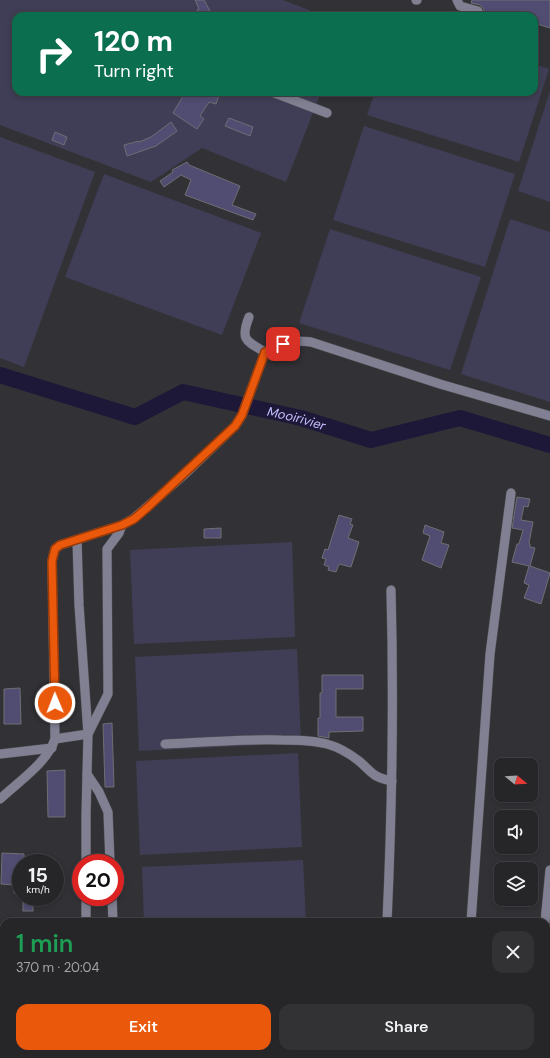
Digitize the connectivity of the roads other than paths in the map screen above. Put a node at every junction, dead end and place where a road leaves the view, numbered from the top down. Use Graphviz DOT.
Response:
graph roads {
  1 [pos="457,0"];
  2 [pos="478,11"];
  3 [pos="282,96"];
  4 [pos="327,113"];
  5 [pos="249,317"];
  6 [pos="265,352"];
  7 [pos="550,416"];
  8 [pos="511,493"];
  9 [pos="122,525"];
  10 [pos="76,540"];
  11 [pos="391,590"];
  12 [pos="88,734"];
  13 [pos="53,743"];
  14 [pos="165,744"];
  15 [pos="0,754"];
  16 [pos="87,774"];
  17 [pos="392,781"];
  18 [pos="0,799"];
  19 [pos="86,854"];
  20 [pos="110,854"];
  21 [pos="550,870"];
  22 [pos="86,906"];
  23 [pos="112,906"];
  24 [pos="86,918"];
  25 [pos="113,918"];
  26 [pos="387,918"];
  27 [pos="471,918"];
  28 [pos="546,918"];
  1 -- 2 [label="street"];
  3 -- 4 [label="street"];
  5 -- 6 [label="street"];
  6 -- 7 [label="street"];
  6 -- 9 [label="street"];
  8 -- 27 [label="street"];
  9 -- 10 [label="street"];
  9 -- 12 [label="street"];
  10 -- 12 [label="street"];
  10 -- 13 [label="street"];
  11 -- 17 [label="street"];
  12 -- 13 [label="street"];
  12 -- 16 [label="street"];
  13 -- 15 [label="street"];
  13 -- 18 [label="street"];
  14 -- 17 [label="street"];
  16 -- 19 [label="street"];
  16 -- 20 [label="street"];
  17 -- 26 [label="street"];
  21 -- 28 [label="street"];
  22 -- 24 [label="street"];
  23 -- 25 [label="street"];
}
